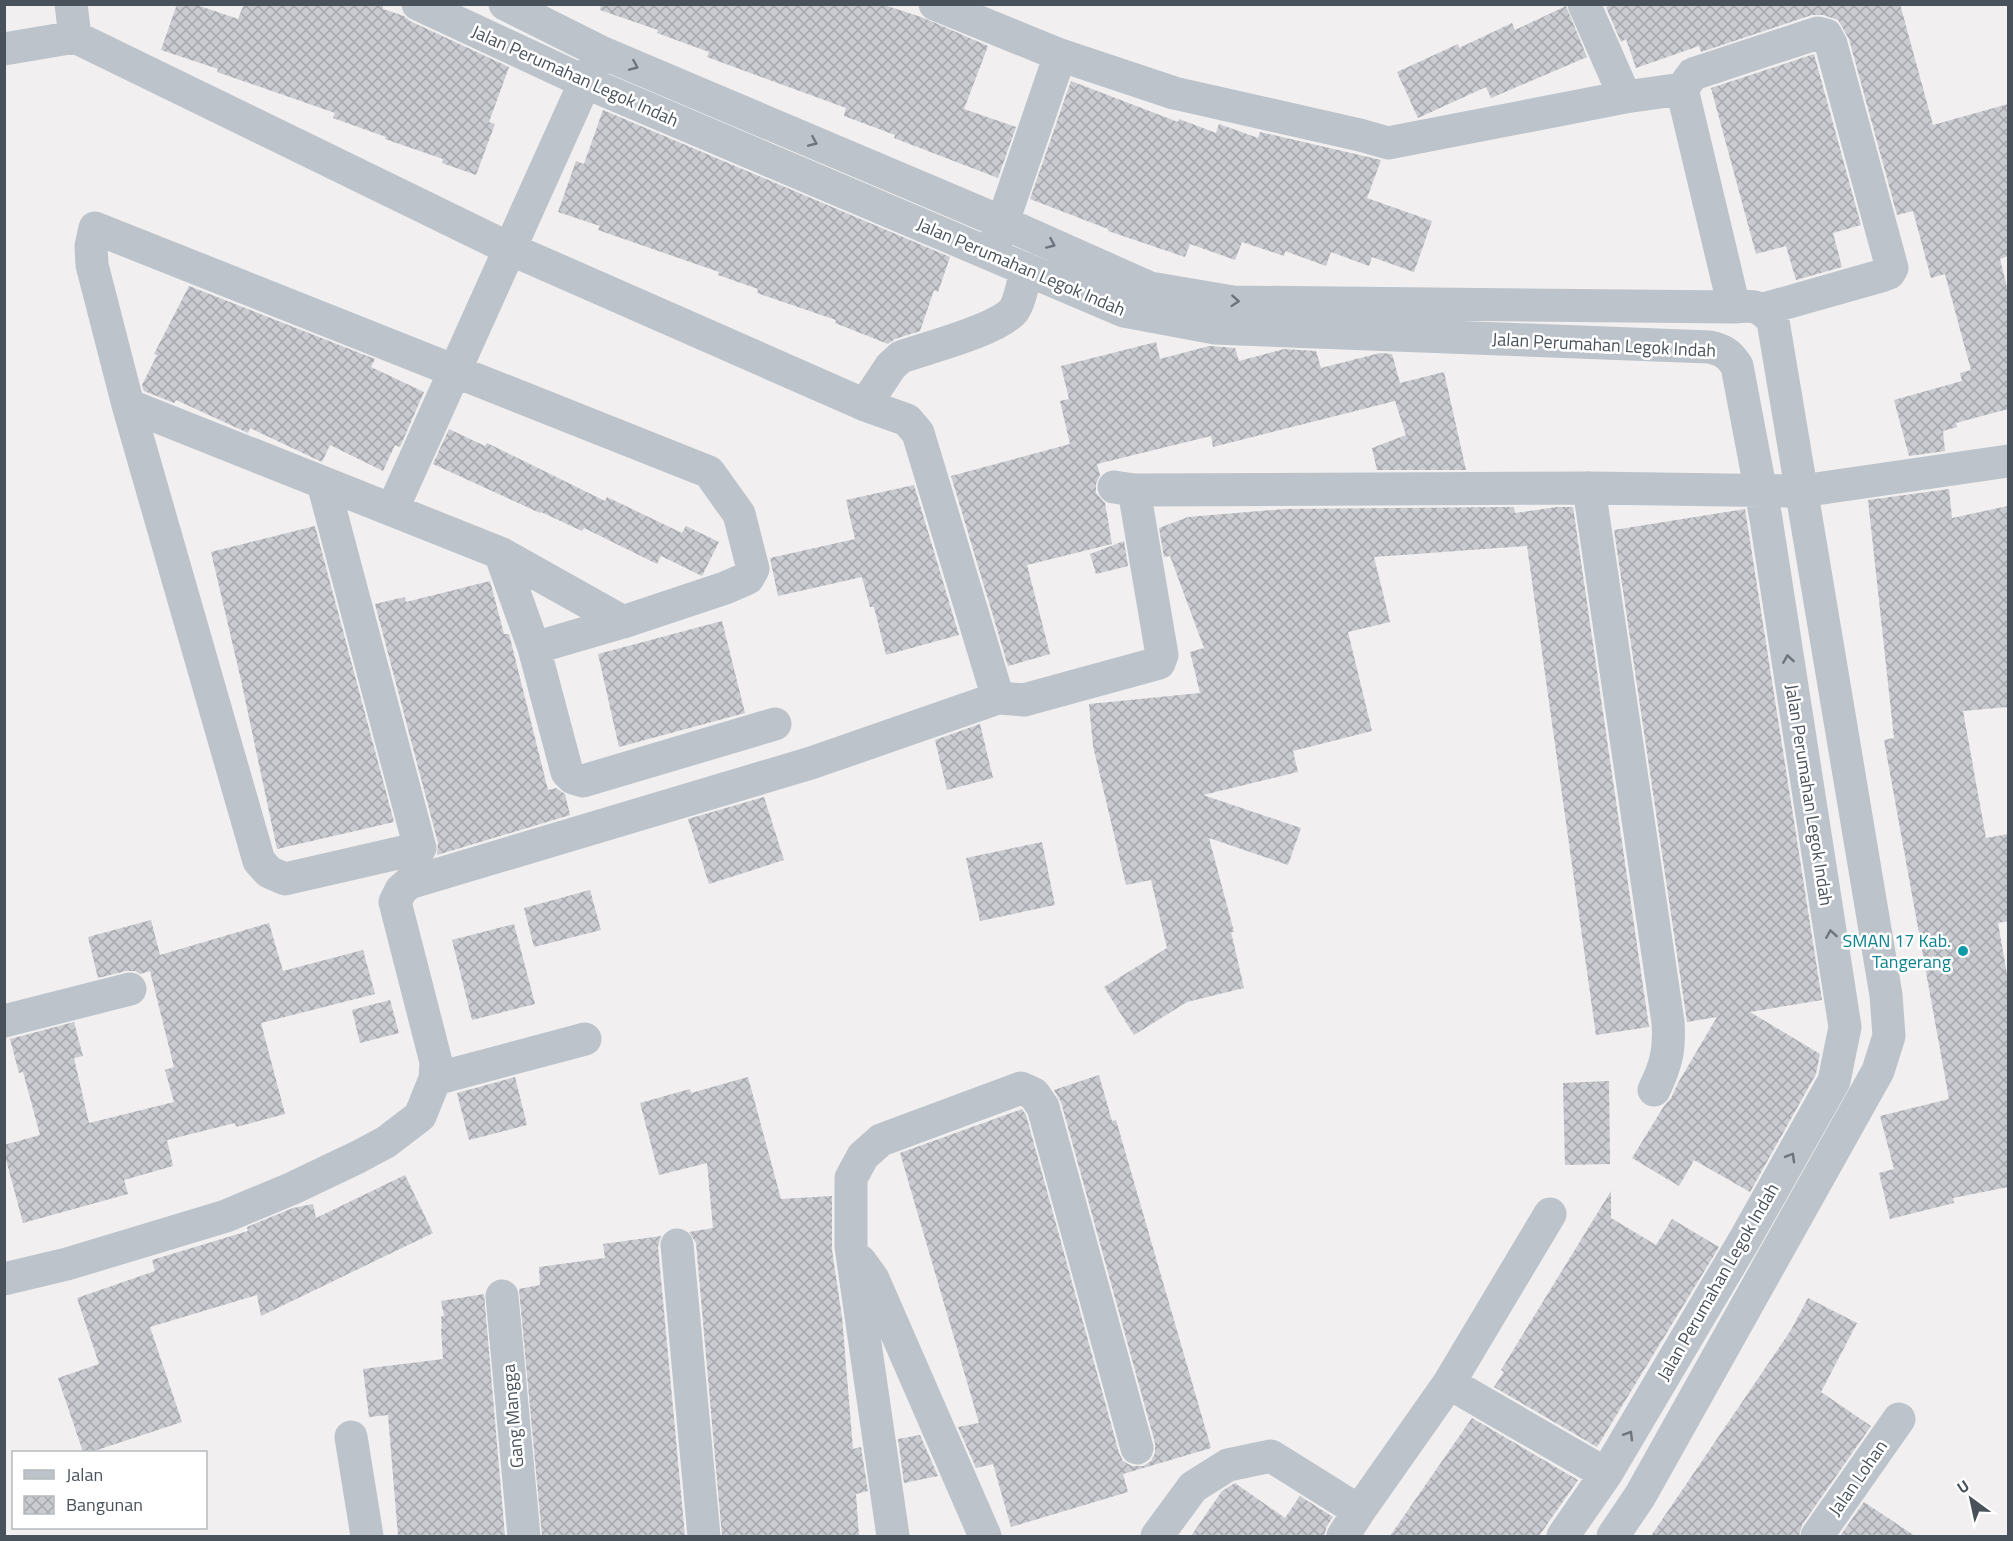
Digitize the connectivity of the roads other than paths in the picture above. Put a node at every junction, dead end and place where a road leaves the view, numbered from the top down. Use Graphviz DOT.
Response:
graph roads {
  1 [pos="72,4"];
  2 [pos="418,4"];
  3 [pos="506,4"];
  4 [pos="935,4"];
  5 [pos="1584,4"];
  6 [pos="559,16"];
  7 [pos="75,37"];
  8 [pos="4,49"];
  9 [pos="603,53"];
  10 [pos="1060,55"];
  11 [pos="585,82"];
  12 [pos="1682,89"];
  13 [pos="1625,97"];
  14 [pos="1004,223"];
  15 [pos="508,248"];
  16 [pos="991,255"];
  17 [pos="1026,269"];
  18 [pos="1749,308"];
  19 [pos="454,372"];
  20 [pos="128,405"];
  21 [pos="866,405"];
  22 [pos="2008,461"];
  23 [pos="323,483"];
  24 [pos="1589,488"];
  25 [pos="1760,490"];
  26 [pos="1802,491"];
  27 [pos="392,510"];
  28 [pos="500,553"];
  29 [pos="623,622"];
  30 [pos="534,648"];
  31 [pos="998,698"];
  32 [pos="775,724"];
  33 [pos="130,989"];
  34 [pos="4,1021"];
  35 [pos="585,1039"];
  36 [pos="435,1079"];
  37 [pos="1654,1090"];
  38 [pos="1551,1214"];
  39 [pos="677,1245"];
  40 [pos="851,1247"];
  41 [pos="4,1279"];
  42 [pos="502,1296"];
  43 [pos="1449,1383"];
  44 [pos="1899,1419"];
  45 [pos="351,1437"];
  46 [pos="1137,1448"];
  47 [pos="1606,1474"];
  48 [pos="1351,1524"];
  49 [pos="367,1536"];
  50 [pos="524,1536"];
  51 [pos="704,1536"];
  52 [pos="893,1536"];
  53 [pos="985,1536"];
  54 [pos="1157,1536"];
  55 [pos="1563,1536"];
  56 [pos="1613,1536"];
  57 [pos="1817,1536"];
  1 -- 7 [label="street"];
  2 -- 11 [label="street, Jalan Perumahan Legok Indah"];
  3 -- 6 [label="street, Jalan Perumahan Legok Indah"];
  4 -- 10 [label="street"];
  5 -- 13 [label="street"];
  6 -- 9 [label="street, Jalan Perumahan Legok Indah"];
  7 -- 8 [label="street"];
  7 -- 15 [label="street"];
  9 -- 11 [label="street"];
  9 -- 14 [label="street, Jalan Perumahan Legok Indah, one-way"];
  10 -- 13 [label="street"];
  10 -- 14 [label="street"];
  11 -- 15 [label="street"];
  11 -- 16 [label="street, Jalan Perumahan Legok Indah"];
  12 -- 13 [label="street"];
  12 -- 18 [label="street"];
  12 -- 18 [label="street"];
  14 -- 16 [label="street"];
  14 -- 18 [label="street, Jalan Perumahan Legok Indah, one-way"];
  15 -- 19 [label="street"];
  15 -- 21 [label="street"];
  16 -- 17 [label="street, Jalan Perumahan Legok Indah"];
  17 -- 21 [label="street"];
  17 -- 25 [label="street, Jalan Perumahan Legok Indah"];
  18 -- 26 [label="street, Jalan Perumahan Legok Indah"];
  19 -- 20 [label="street"];
  19 -- 27 [label="street"];
  19 -- 29 [label="street"];
  20 -- 23 [label="street"];
  20 -- 23 [label="street"];
  21 -- 31 [label="street"];
  22 -- 26 [label="street"];
  23 -- 27 [label="street"];
  24 -- 25 [label="street"];
  24 -- 31 [label="street"];
  24 -- 37 [label="street"];
  25 -- 26 [label="street"];
  47 -- 25 [label="street, Jalan Perumahan Legok Indah, one-way"];
  26 -- 56 [label="street, Jalan Perumahan Legok Indah"];
  27 -- 28 [label="street"];
  28 -- 29 [label="street"];
  28 -- 30 [label="street"];
  29 -- 30 [label="street"];
  30 -- 32 [label="street"];
  31 -- 36 [label="street"];
  33 -- 34 [label="street"];
  35 -- 36 [label="street"];
  36 -- 41 [label="street"];
  38 -- 43 [label="street"];
  39 -- 51 [label="street"];
  40 -- 46 [label="street"];
  40 -- 52 [label="street"];
  40 -- 53 [label="street"];
  42 -- 50 [label="street, Gang Mangga"];
  43 -- 47 [label="street"];
  43 -- 48 [label="street"];
  44 -- 57 [label="street, Jalan Lohan"];
  45 -- 49 [label="street"];
  47 -- 55 [label="street, Jalan Perumahan Legok Indah"];
  48 -- 54 [label="street"];
}
